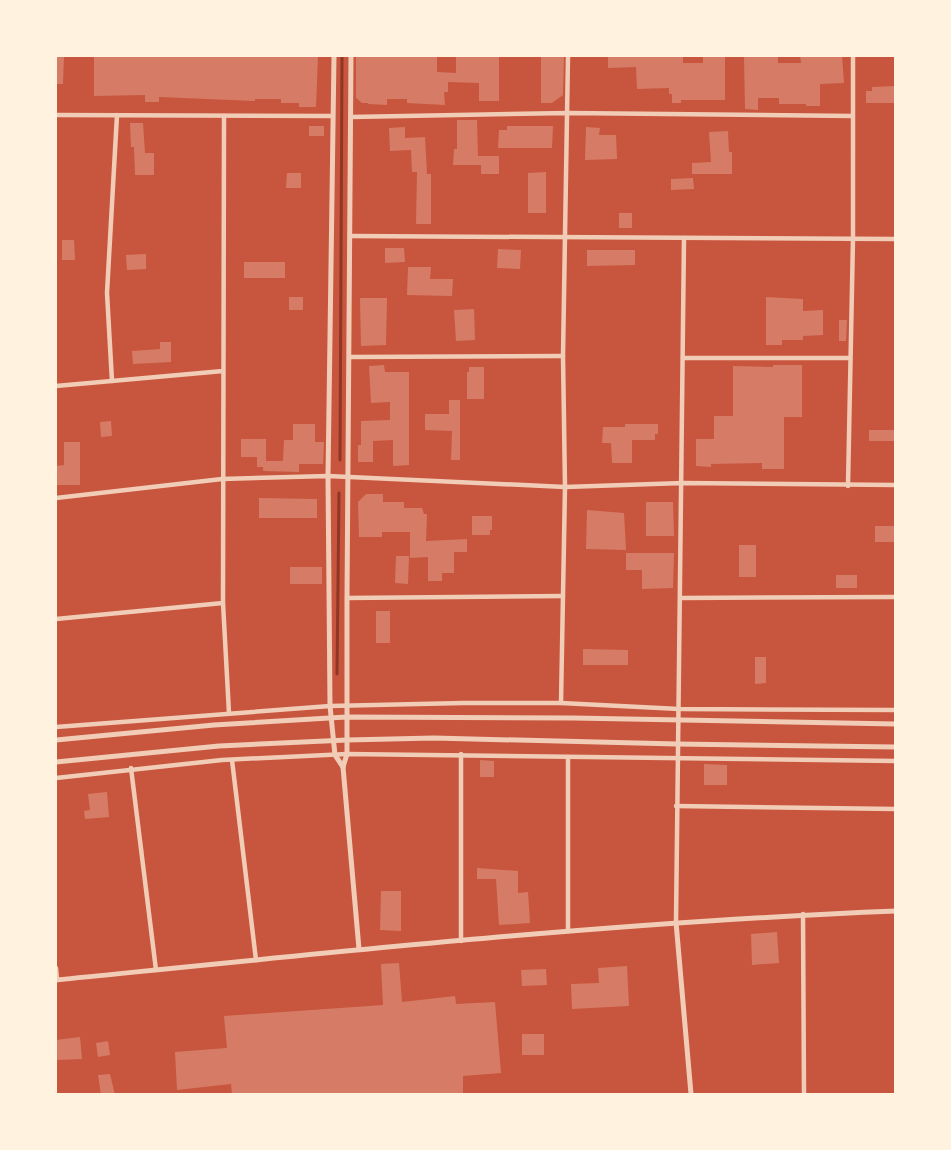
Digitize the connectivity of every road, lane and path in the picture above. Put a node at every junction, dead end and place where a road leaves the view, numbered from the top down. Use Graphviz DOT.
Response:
graph roads {
  1 [pos="334,56"];
  2 [pos="351,56"];
  3 [pos="568,56"];
  4 [pos="853,56"];
  5 [pos="568,113"];
  6 [pos="56,115"];
  7 [pos="117,115"];
  8 [pos="224,116"];
  9 [pos="332,116"];
  10 [pos="853,116"];
  11 [pos="351,117"];
  12 [pos="351,237"];
  13 [pos="566,237"];
  14 [pos="684,238"];
  15 [pos="853,238"];
  16 [pos="896,239"];
  17 [pos="562,356"];
  18 [pos="350,357"];
  19 [pos="683,358"];
  20 [pos="850,358"];
  21 [pos="223,371"];
  22 [pos="112,381"];
  23 [pos="56,387"];
  24 [pos="328,476"];
  25 [pos="348,476"];
  26 [pos="222,478"];
  27 [pos="683,483"];
  28 [pos="896,485"];
  29 [pos="848,486"];
  30 [pos="564,487"];
  31 [pos="56,498"];
  32 [pos="563,596"];
  33 [pos="896,597"];
  34 [pos="346,598"];
  35 [pos="681,598"];
  36 [pos="223,603"];
  37 [pos="56,619"];
  38 [pos="561,703"];
  39 [pos="330,706"];
  40 [pos="346,706"];
  41 [pos="679,709"];
  42 [pos="896,710"];
  43 [pos="230,713"];
  44 [pos="346,717"];
  45 [pos="331,718"];
  46 [pos="678,722"];
  47 [pos="896,724"];
  48 [pos="56,727"];
  49 [pos="56,740"];
  50 [pos="333,740"];
  51 [pos="347,740"];
  52 [pos="677,744"];
  53 [pos="896,747"];
  54 [pos="347,754"];
  55 [pos="461,754"];
  56 [pos="335,755"];
  57 [pos="568,757"];
  58 [pos="676,757"];
  59 [pos="232,760"];
  60 [pos="896,760"];
  61 [pos="56,762"];
  62 [pos="343,767"];
  63 [pos="131,768"];
  64 [pos="56,778"];
  65 [pos="676,806"];
  66 [pos="896,809"];
  67 [pos="896,911"];
  68 [pos="803,914"];
  69 [pos="676,922"];
  70 [pos="568,932"];
  71 [pos="461,941"];
  72 [pos="359,949"];
  73 [pos="256,960"];
  74 [pos="56,968"];
  75 [pos="156,970"];
  76 [pos="56,979"];
  77 [pos="691,1095"];
  78 [pos="804,1095"];
  1 -- 9 [label="street"];
  2 -- 11 [label="street"];
  3 -- 5 [label="street"];
  4 -- 10 [label="street"];
  5 -- 10 [label="street"];
  5 -- 11 [label="street"];
  5 -- 13 [label="street"];
  6 -- 7 [label="street"];
  7 -- 8 [label="street"];
  7 -- 22 [label="street"];
  8 -- 9 [label="street"];
  8 -- 21 [label="street"];
  9 -- 24 [label="street"];
  10 -- 15 [label="street"];
  11 -- 12 [label="street"];
  12 -- 13 [label="street"];
  12 -- 18 [label="street"];
  13 -- 14 [label="street"];
  13 -- 17 [label="street"];
  14 -- 15 [label="street"];
  14 -- 19 [label="street"];
  15 -- 16 [label="street"];
  15 -- 20 [label="street"];
  17 -- 18 [label="street"];
  17 -- 30 [label="street"];
  18 -- 25 [label="street"];
  19 -- 20 [label="street"];
  19 -- 27 [label="street"];
  20 -- 29 [label="street"];
  21 -- 22 [label="street"];
  21 -- 26 [label="street"];
  22 -- 23 [label="street"];
  24 -- 25 [label="street"];
  24 -- 26 [label="street"];
  24 -- 39 [label="street"];
  25 -- 30 [label="street"];
  25 -- 34 [label="street"];
  26 -- 31 [label="street"];
  26 -- 36 [label="street"];
  27 -- 29 [label="street"];
  27 -- 30 [label="street"];
  27 -- 35 [label="street"];
  28 -- 29 [label="street"];
  30 -- 32 [label="street"];
  32 -- 34 [label="street"];
  32 -- 38 [label="street"];
  33 -- 35 [label="street"];
  34 -- 40 [label="street"];
  35 -- 41 [label="street"];
  36 -- 37 [label="street"];
  36 -- 43 [label="street"];
  38 -- 40 [label="street"];
  38 -- 41 [label="street"];
  39 -- 40 [label="street"];
  39 -- 43 [label="street"];
  39 -- 45 [label="street"];
  40 -- 44 [label="street"];
  41 -- 42 [label="street"];
  41 -- 46 [label="street"];
  43 -- 48 [label="street"];
  44 -- 45 [label="street"];
  44 -- 46 [label="street"];
  44 -- 51 [label="street"];
  45 -- 49 [label="street"];
  45 -- 50 [label="street"];
  46 -- 47 [label="street"];
  46 -- 52 [label="street"];
  50 -- 51 [label="street"];
  50 -- 56 [label="street"];
  50 -- 61 [label="street"];
  51 -- 52 [label="street"];
  51 -- 54 [label="street"];
  52 -- 53 [label="street"];
  52 -- 58 [label="street"];
  54 -- 55 [label="street"];
  54 -- 56 [label="street"];
  54 -- 62 [label="street"];
  55 -- 57 [label="street"];
  55 -- 71 [label="street"];
  56 -- 59 [label="street"];
  56 -- 62 [label="street"];
  57 -- 58 [label="street"];
  57 -- 70 [label="street"];
  58 -- 60 [label="street"];
  58 -- 65 [label="street"];
  59 -- 63 [label="street"];
  59 -- 73 [label="street"];
  62 -- 72 [label="street"];
  63 -- 64 [label="street"];
  63 -- 75 [label="street"];
  65 -- 66 [label="street"];
  65 -- 69 [label="street"];
  67 -- 68 [label="street"];
  68 -- 69 [label="street"];
  68 -- 78 [label="street"];
  69 -- 70 [label="street"];
  69 -- 77 [label="street"];
  70 -- 71 [label="street"];
  71 -- 72 [label="street"];
  72 -- 73 [label="street"];
  73 -- 75 [label="street"];
  74 -- 76 [label="street"];
  75 -- 76 [label="street"];
}
